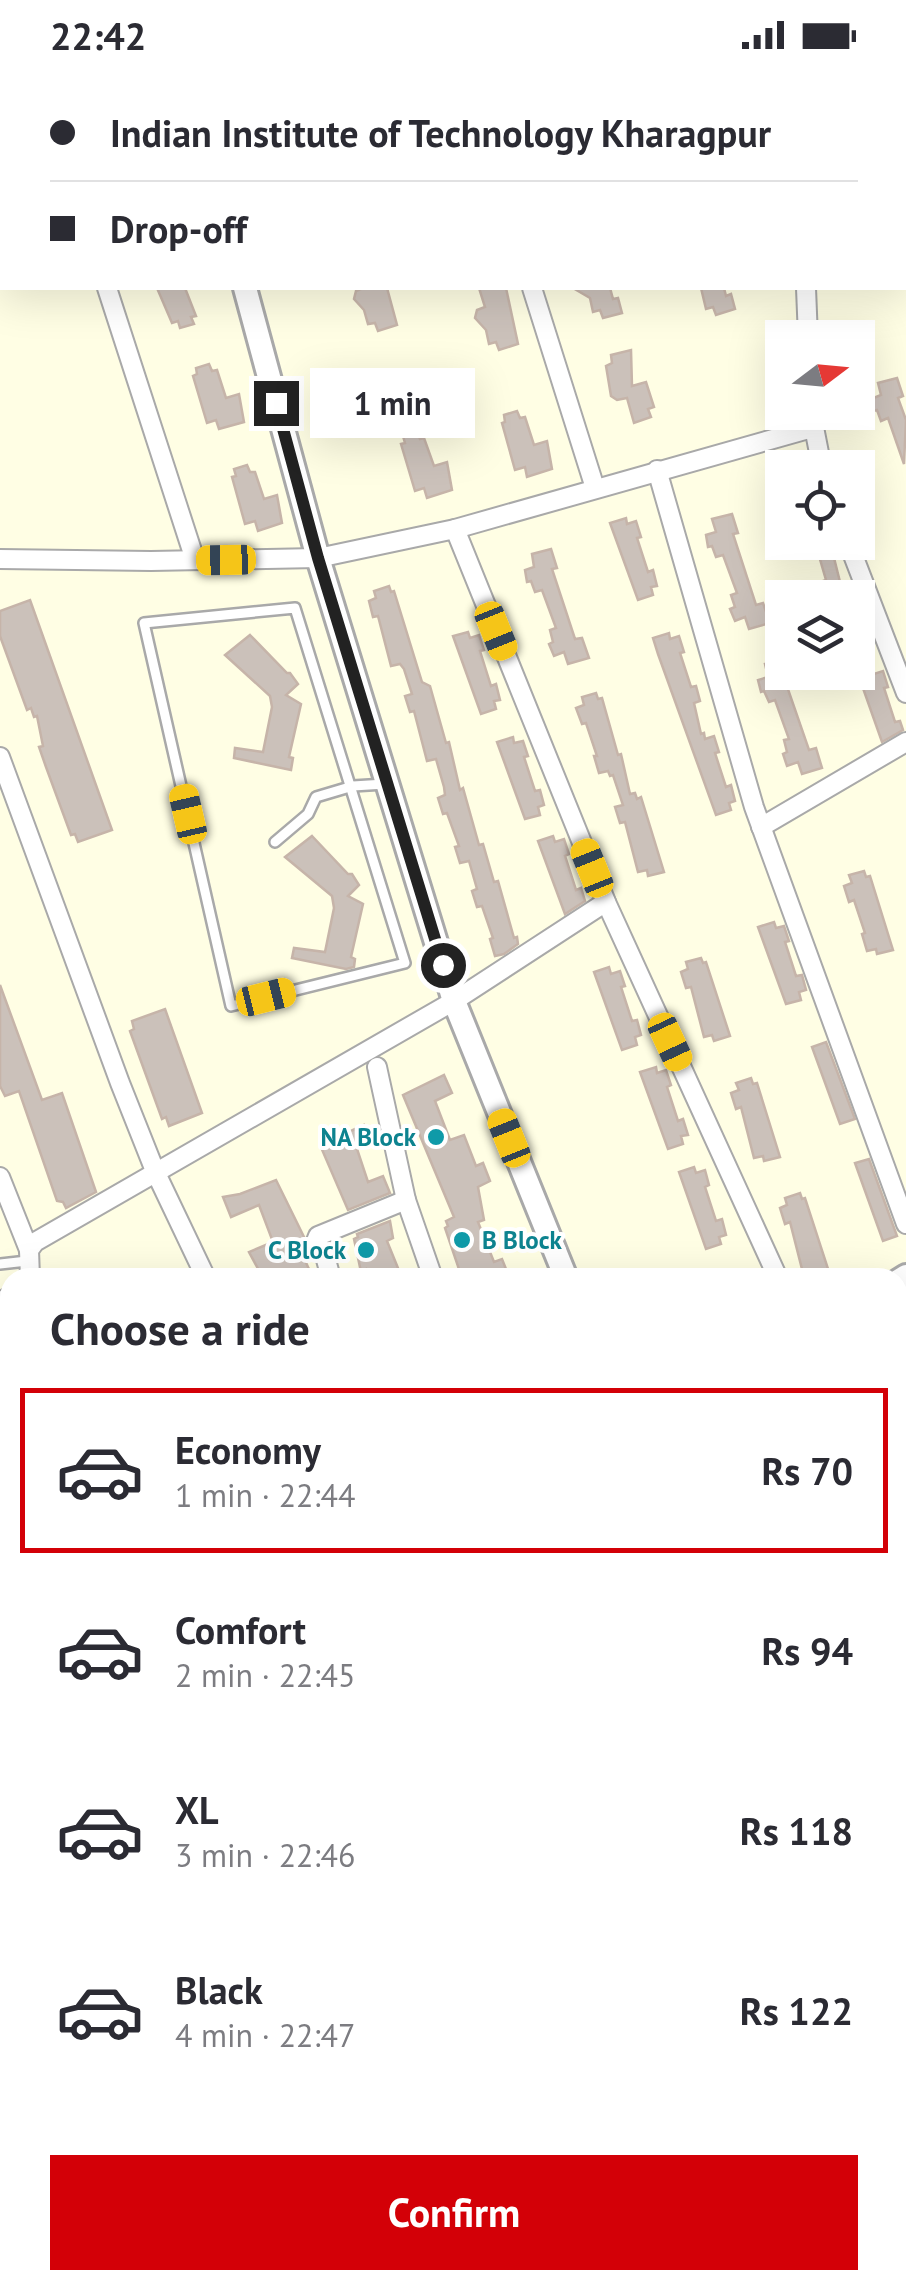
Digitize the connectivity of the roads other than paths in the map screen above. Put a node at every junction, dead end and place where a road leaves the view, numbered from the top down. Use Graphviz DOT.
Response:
graph roads {
  1 [pos="108,290"];
  2 [pos="246,290"];
  3 [pos="533,290"];
  4 [pos="806,290"];
  5 [pos="807,320"];
  6 [pos="781,430"];
  7 [pos="656,470"];
  8 [pos="595,488"];
  9 [pos="455,529"];
  10 [pos="318,558"];
  11 [pos="0,559"];
  12 [pos="195,560"];
  13 [pos="855,560"];
  14 [pos="906,694"];
  15 [pos="906,742"];
  16 [pos="0,757"];
  17 [pos="388,784"];
  18 [pos="352,786"];
  19 [pos="8,803"];
  20 [pos="761,827"];
  21 [pos="274,842"];
  22 [pos="606,902"];
  23 [pos="454,1002"];
  24 [pos="377,1067"];
  25 [pos="155,1170"];
  26 [pos="0,1178"];
  27 [pos="406,1200"];
  28 [pos="906,1224"];
  29 [pos="29,1263"];
  30 [pos="0,1264"];
  31 [pos="201,1268"];
  32 [pos="328,1268"];
  33 [pos="430,1268"];
  34 [pos="559,1268"];
  35 [pos="773,1268"];
  1 -- 12 [label="street"];
  2 -- 10 [label="street"];
  3 -- 8 [label="street"];
  4 -- 5 [label="street"];
  6 -- 7 [label="street"];
  7 -- 8 [label="street"];
  7 -- 20 [label="street"];
  8 -- 9 [label="street"];
  9 -- 10 [label="street"];
  9 -- 22 [label="street"];
  10 -- 12 [label="street"];
  10 -- 17 [label="street"];
  11 -- 12 [label="street"];
  13 -- 14 [label="street"];
  15 -- 20 [label="street"];
  16 -- 19 [label="street"];
  17 -- 18 [label="lane"];
  17 -- 23 [label="street"];
  18 -- 18 [label="lane"];
  18 -- 21 [label="lane"];
  19 -- 25 [label="street"];
  20 -- 28 [label="street"];
  22 -- 23 [label="street"];
  22 -- 35 [label="street"];
  23 -- 25 [label="street"];
  23 -- 34 [label="street"];
  24 -- 27 [label="street"];
  25 -- 29 [label="street"];
  25 -- 31 [label="street"];
  26 -- 29 [label="street"];
  27 -- 32 [label="street"];
  27 -- 33 [label="street"];
  29 -- 30 [label="lane"];
}
